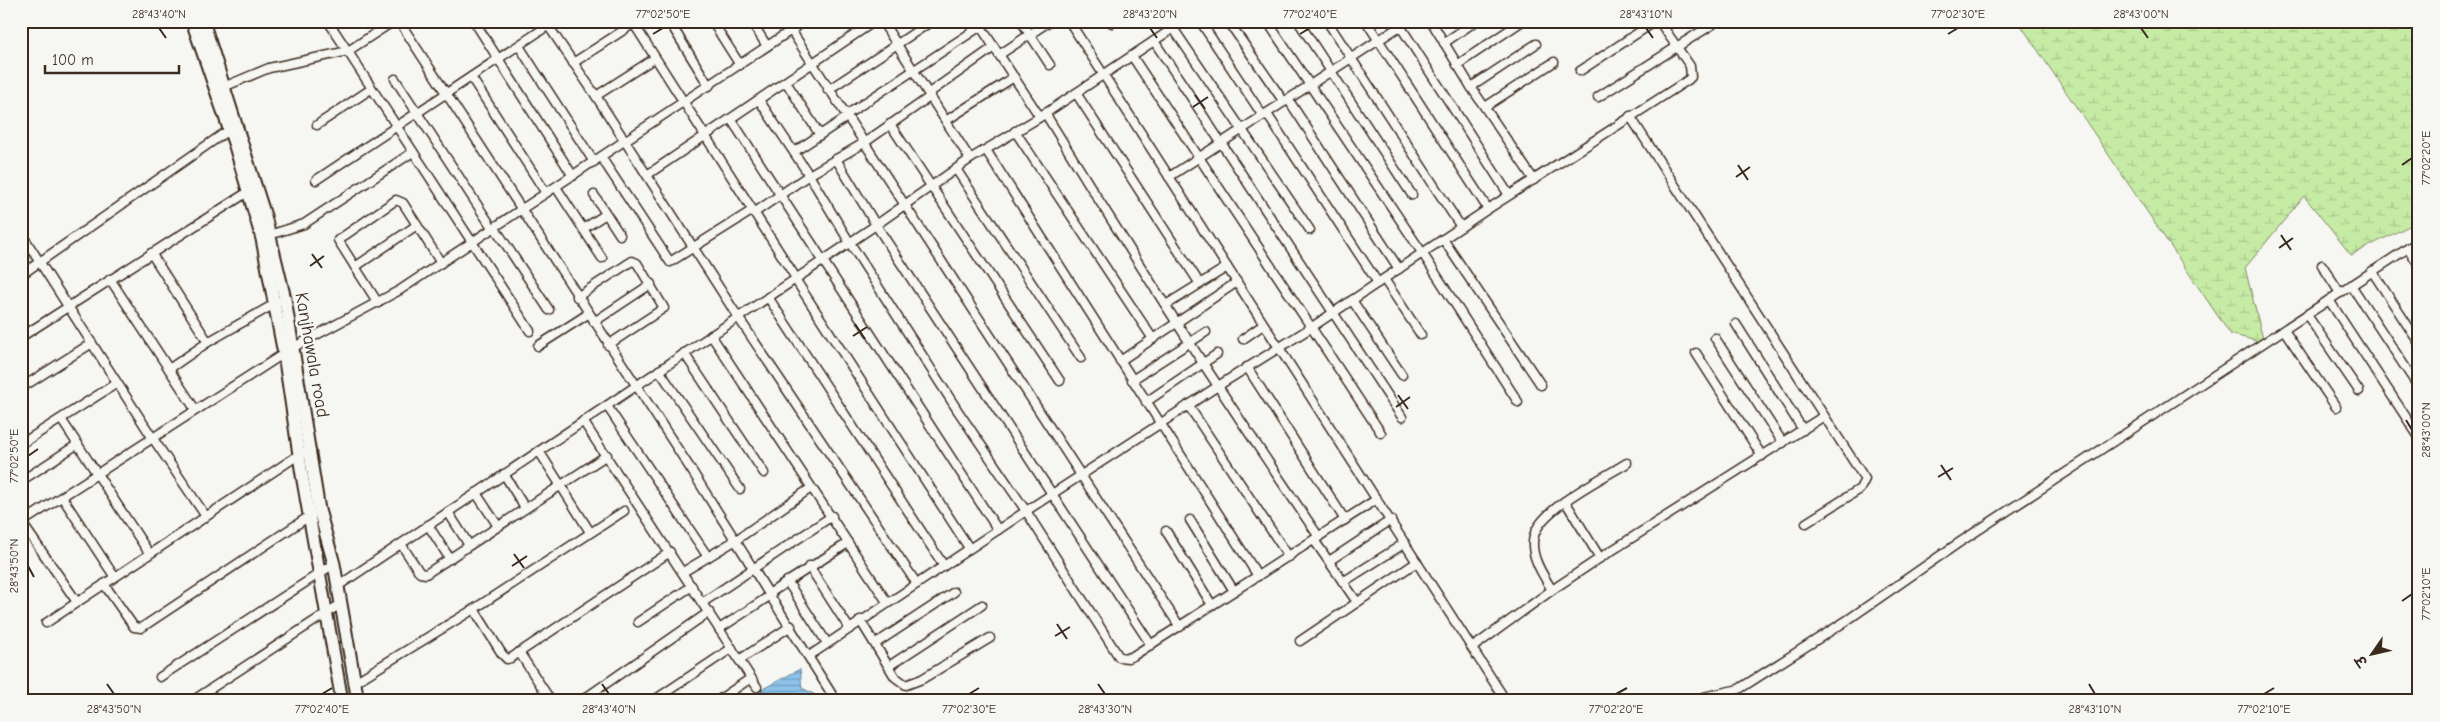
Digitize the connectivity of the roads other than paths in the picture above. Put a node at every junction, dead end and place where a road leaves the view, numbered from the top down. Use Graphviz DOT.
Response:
graph roads {
  1 [pos="192,21"];
  2 [pos="203,21"];
  3 [pos="328,21"];
  4 [pos="394,21"];
  5 [pos="399,21"];
  6 [pos="474,21"];
  7 [pos="669,21"];
  8 [pos="712,21"];
  9 [pos="750,21"];
  10 [pos="785,21"];
  11 [pos="805,21"];
  12 [pos="875,21"];
  13 [pos="882,21"];
  14 [pos="932,21"];
  15 [pos="1021,21"];
  16 [pos="1050,21"];
  17 [pos="1069,21"];
  18 [pos="1184,21"];
  19 [pos="1200,21"];
  20 [pos="1228,21"];
  21 [pos="1267,21"];
  22 [pos="1298,21"];
  23 [pos="1327,21"];
  24 [pos="1366,21"];
  25 [pos="1408,21"];
  26 [pos="1431,21"];
  27 [pos="1476,21"];
  28 [pos="1658,21"];
  29 [pos="632,22"];
  30 [pos="1521,22"];
  31 [pos="550,23"];
  32 [pos="979,24"];
  33 [pos="1399,24"];
  34 [pos="1713,24"];
  35 [pos="1173,28"];
  36 [pos="791,31"];
  37 [pos="1030,34"];
  38 [pos="1379,40"];
  39 [pos="1154,41"];
  40 [pos="1444,43"];
  41 [pos="897,44"];
  42 [pos="1536,44"];
  43 [pos="519,46"];
  44 [pos="767,46"];
  45 [pos="994,47"];
  46 [pos="1676,47"];
  47 [pos="348,52"];
  48 [pos="999,55"];
  49 [pos="1132,56"];
  50 [pos="1350,57"];
  51 [pos="655,58"];
  52 [pos="498,59"];
  53 [pos="1554,62"];
  54 [pos="574,63"];
  55 [pos="812,64"];
  56 [pos="740,65"];
  57 [pos="1050,65"];
  58 [pos="1457,65"];
  59 [pos="913,70"];
  60 [pos="1331,70"];
  61 [pos="1580,71"];
  62 [pos="1103,74"];
  63 [pos="471,77"];
  64 [pos="1014,77"];
  65 [pos="395,79"];
  66 [pos="786,82"];
  67 [pos="1310,85"];
  68 [pos="709,86"];
  69 [pos="1471,87"];
  70 [pos="219,88"];
  71 [pos="371,89"];
  72 [pos="828,90"];
  73 [pos="1076,93"];
  74 [pos="446,94"];
  75 [pos="930,94"];
  76 [pos="596,96"];
  77 [pos="1598,97"];
  78 [pos="759,100"];
  79 [pos="1286,101"];
  80 [pos="683,103"];
  81 [pos="1485,107"];
  82 [pos="418,114"];
  83 [pos="1043,115"];
  84 [pos="1265,115"];
  85 [pos="847,116"];
  86 [pos="1630,116"];
  87 [pos="731,119"];
  88 [pos="947,120"];
  89 [pos="890,124"];
  90 [pos="317,125"];
  91 [pos="232,128"];
  92 [pos="396,128"];
  93 [pos="1243,129"];
  94 [pos="1015,131"];
  95 [pos="820,135"];
  96 [pos="704,136"];
  97 [pos="624,142"];
  98 [pos="864,142"];
  99 [pos="1223,143"];
  100 [pos="986,150"];
  101 [pos="413,152"];
  102 [pos="794,152"];
  103 [pos="601,157"];
  104 [pos="1200,157"];
  105 [pos="836,159"];
  106 [pos="970,159"];
  107 [pos="594,162"];
  108 [pos="956,169"];
  109 [pos="647,175"];
  110 [pos="573,176"];
  111 [pos="809,176"];
  112 [pos="1169,177"];
  113 [pos="316,180"];
  114 [pos="1534,180"];
  115 [pos="930,186"];
  116 [pos="556,187"];
  117 [pos="252,189"];
  118 [pos="546,193"];
  119 [pos="781,194"];
  120 [pos="1412,195"];
  121 [pos="1509,195"];
  122 [pos="594,196"];
  123 [pos="904,205"];
  124 [pos="1488,209"];
  125 [pos="522,211"];
  126 [pos="754,212"];
  127 [pos="606,214"];
  128 [pos="876,225"];
  129 [pos="417,226"];
  130 [pos="1461,227"];
  131 [pos="494,228"];
  132 [pos="584,229"];
  133 [pos="1310,230"];
  134 [pos="21,233"];
  135 [pos="269,235"];
  136 [pos="620,236"];
  137 [pos="1444,239"];
  138 [pos="2419,241"];
  139 [pos="473,242"];
  140 [pos="850,243"];
  141 [pos="694,248"];
  142 [pos="2408,248"];
  143 [pos="151,253"];
  144 [pos="1423,254"];
  145 [pos="602,258"];
  146 [pos="823,261"];
  147 [pos="40,262"];
  148 [pos="441,263"];
  149 [pos="2322,265"];
  150 [pos="2419,265"];
  151 [pos="354,267"];
  152 [pos="1227,267"];
  153 [pos="1399,269"];
  154 [pos="2372,271"];
  155 [pos="21,275"];
  156 [pos="110,279"];
  157 [pos="796,279"];
  158 [pos="1381,281"];
  159 [pos="1237,282"];
  160 [pos="651,284"];
  161 [pos="1200,284"];
  162 [pos="2352,286"];
  163 [pos="2340,292"];
  164 [pos="577,297"];
  165 [pos="768,297"];
  166 [pos="1352,300"];
  167 [pos="2329,300"];
  168 [pos="280,301"];
  169 [pos="378,303"];
  170 [pos="1166,305"];
  171 [pos="68,306"];
  172 [pos="549,310"];
  173 [pos="1334,312"];
  174 [pos="588,314"];
  175 [pos="2307,315"];
  176 [pos="738,317"];
  177 [pos="594,322"];
  178 [pos="1177,322"];
  179 [pos="1736,324"];
  180 [pos="1263,325"];
  181 [pos="1312,327"];
  182 [pos="2284,330"];
  183 [pos="530,331"];
  184 [pos="1206,332"];
  185 [pos="711,335"];
  186 [pos="1421,335"];
  187 [pos="21,337"];
  188 [pos="1714,338"];
  189 [pos="1152,339"];
  190 [pos="1243,339"];
  191 [pos="208,342"];
  192 [pos="1190,342"];
  193 [pos="92,343"];
  194 [pos="2419,343"];
  195 [pos="608,345"];
  196 [pos="538,346"];
  197 [pos="294,347"];
  198 [pos="1278,348"];
  199 [pos="684,353"];
  200 [pos="1696,353"];
  201 [pos="284,354"];
  202 [pos="1217,354"];
  203 [pos="1081,358"];
  204 [pos="1120,361"];
  205 [pos="1204,363"];
  206 [pos="1247,367"];
  207 [pos="168,369"];
  208 [pos="659,370"];
  209 [pos="1402,375"];
  210 [pos="1132,380"];
  211 [pos="1060,381"];
  212 [pos="117,383"];
  213 [pos="1540,385"];
  214 [pos="637,386"];
  215 [pos="1218,386"];
  216 [pos="21,388"];
  217 [pos="2419,388"];
  218 [pos="2359,391"];
  219 [pos="1146,402"];
  220 [pos="1518,402"];
  221 [pos="1188,405"];
  222 [pos="606,406"];
  223 [pos="2336,407"];
  224 [pos="195,409"];
  225 [pos="1824,416"];
  226 [pos="1402,417"];
  227 [pos="61,419"];
  228 [pos="584,421"];
  229 [pos="1160,423"];
  230 [pos="1803,430"];
  231 [pos="1381,433"];
  232 [pos="2419,437"];
  233 [pos="152,438"];
  234 [pos="1783,443"];
  235 [pos="21,444"];
  236 [pos="78,444"];
  237 [pos="310,448"];
  238 [pos="539,450"];
  239 [pos="300,454"];
  240 [pos="607,455"];
  241 [pos="1762,456"];
  242 [pos="1627,463"];
  243 [pos="97,473"];
  244 [pos="764,473"];
  245 [pos="504,474"];
  246 [pos="1082,475"];
  247 [pos="21,480"];
  248 [pos="560,485"];
  249 [pos="811,488"];
  250 [pos="740,489"];
  251 [pos="476,493"];
  252 [pos="1053,494"];
  253 [pos="62,497"];
  254 [pos="1377,499"];
  255 [pos="1565,501"];
  256 [pos="525,508"];
  257 [pos="624,511"];
  258 [pos="1026,511"];
  259 [pos="448,512"];
  260 [pos="314,513"];
  261 [pos="205,515"];
  262 [pos="832,516"];
  263 [pos="1190,520"];
  264 [pos="1346,520"];
  265 [pos="1391,520"];
  266 [pos="22,523"];
  267 [pos="1806,523"];
  268 [pos="428,526"];
  269 [pos="498,526"];
  270 [pos="998,530"];
  271 [pos="1166,531"];
  272 [pos="590,532"];
  273 [pos="1317,539"];
  274 [pos="736,540"];
  275 [pos="1405,542"];
  276 [pos="848,543"];
  277 [pos="401,544"];
  278 [pos="469,545"];
  279 [pos="970,548"];
  280 [pos="670,552"];
  281 [pos="149,553"];
  282 [pos="708,557"];
  283 [pos="1289,557"];
  284 [pos="450,558"];
  285 [pos="1600,558"];
  286 [pos="1329,561"];
  287 [pos="1417,562"];
  288 [pos="334,564"];
  289 [pos="809,566"];
  290 [pos="944,566"];
  291 [pos="754,568"];
  292 [pos="320,571"];
  293 [pos="683,572"];
  294 [pos="114,576"];
  295 [pos="1258,576"];
  296 [pos="787,581"];
  297 [pos="1343,582"];
  298 [pos="104,584"];
  299 [pos="916,584"];
  300 [pos="338,586"];
  301 [pos="692,586"];
  302 [pos="1552,590"];
  303 [pos="1234,591"];
  304 [pos="954,592"];
  305 [pos="770,594"];
  306 [pos="77,602"];
  307 [pos="887,602"];
  308 [pos="1357,602"];
  309 [pos="702,603"];
  310 [pos="339,605"];
  311 [pos="982,605"];
  312 [pos="1212,605"];
  313 [pos="474,609"];
  314 [pos="708,612"];
  315 [pos="327,614"];
  316 [pos="860,620"];
  317 [pos="46,622"];
  318 [pos="638,622"];
  319 [pos="791,626"];
  320 [pos="1180,627"];
  321 [pos="849,628"];
  322 [pos="719,629"];
  323 [pos="990,638"];
  324 [pos="1300,641"];
  325 [pos="827,643"];
  326 [pos="876,644"];
  327 [pos="1151,645"];
  328 [pos="732,648"];
  329 [pos="1472,648"];
  330 [pos="520,652"];
  331 [pos="809,656"];
  332 [pos="739,660"];
  333 [pos="889,666"];
  334 [pos="160,677"];
  335 [pos="751,678"];
  336 [pos="355,682"];
  337 [pos="757,687"];
  338 [pos="192,701"];
  339 [pos="342,701"];
  340 [pos="358,701"];
  341 [pos="552,701"];
  342 [pos="580,701"];
  343 [pos="653,701"];
  344 [pos="717,701"];
  345 [pos="836,701"];
  346 [pos="1506,701"];
  347 [pos="1701,701"];
  1 -- 70 [label="main road, Kanjhawala road"];
  2 -- 70 [label="main road, Kanjhawala road"];
  3 -- 47 [label="street"];
  4 -- 47 [label="street"];
  5 -- 74 [label="street"];
  6 -- 52 [label="street"];
  7 -- 68 [label="street"];
  8 -- 56 [label="street"];
  9 -- 44 [label="street"];
  10 -- 36 [label="street"];
  11 -- 36 [label="street"];
  12 -- 55 [label="street"];
  13 -- 41 [label="street"];
  14 -- 41 [label="street"];
  15 -- 37 [label="street"];
  16 -- 37 [label="street"];
  17 -- 62 [label="street"];
  18 -- 35 [label="street"];
  19 -- 84 [label="street"];
  20 -- 79 [label="street"];
  21 -- 67 [label="street"];
  22 -- 60 [label="street"];
  23 -- 50 [label="street"];
  24 -- 38 [label="street"];
  25 -- 33 [label="street"];
  26 -- 40 [label="street"];
  27 -- 40 [label="street"];
  28 -- 46 [label="street"];
  28 -- 61 [label="street"];
  29 -- 51 [label="street"];
  29 -- 54 [label="street"];
  30 -- 58 [label="street"];
  31 -- 43 [label="street"];
  31 -- 54 [label="street"];
  32 -- 45 [label="street"];
  32 -- 59 [label="street"];
  33 -- 38 [label="street"];
  33 -- 121 [label="street"];
  34 -- 46 [label="street"];
  35 -- 39 [label="street"];
  35 -- 93 [label="street"];
  36 -- 44 [label="street"];
  36 -- 55 [label="street"];
  37 -- 48 [label="street"];
  37 -- 57 [label="street"];
  38 -- 50 [label="street"];
  38 -- 124 [label="street"];
  39 -- 49 [label="street"];
  39 -- 99 [label="street"];
  40 -- 58 [label="street"];
  41 -- 59 [label="street"];
  41 -- 72 [label="street"];
  42 -- 69 [label="street"];
  43 -- 52 [label="street"];
  43 -- 107 [label="street"];
  44 -- 56 [label="street"];
  45 -- 48 [label="street"];
  45 -- 75 [label="street"];
  46 -- 77 [label="street"];
  46 -- 86 [label="street"];
  47 -- 70 [label="street"];
  47 -- 71 [label="street"];
  48 -- 64 [label="street"];
  49 -- 62 [label="street"];
  49 -- 104 [label="street"];
  50 -- 60 [label="street"];
  50 -- 130 [label="street"];
  51 -- 76 [label="street"];
  51 -- 80 [label="street"];
  52 -- 63 [label="street"];
  52 -- 110 [label="street"];
  53 -- 81 [label="street"];
  54 -- 76 [label="street"];
  55 -- 66 [label="street"];
  55 -- 72 [label="street"];
  56 -- 68 [label="street"];
  58 -- 69 [label="street"];
  59 -- 75 [label="street"];
  59 -- 85 [label="street"];
  60 -- 67 [label="street"];
  60 -- 120 [label="street"];
  62 -- 73 [label="street"];
  62 -- 112 [label="street"];
  63 -- 74 [label="street"];
  63 -- 118 [label="street"];
  64 -- 83 [label="street"];
  64 -- 88 [label="street"];
  65 -- 82 [label="street"];
  66 -- 78 [label="street"];
  66 -- 95 [label="street"];
  67 -- 79 [label="street"];
  67 -- 144 [label="street"];
  68 -- 80 [label="street"];
  69 -- 81 [label="street"];
  70 -- 91 [label="main road, Kanjhawala road"];
  71 -- 90 [label="street"];
  71 -- 92 [label="street"];
  72 -- 85 [label="street"];
  73 -- 83 [label="street"];
  73 -- 161 [label="street"];
  74 -- 82 [label="street"];
  74 -- 125 [label="street"];
  75 -- 88 [label="street"];
  75 -- 89 [label="street"];
  76 -- 97 [label="street"];
  78 -- 87 [label="street"];
  78 -- 102 [label="street"];
  79 -- 84 [label="street"];
  79 -- 153 [label="street"];
  80 -- 96 [label="street"];
  80 -- 97 [label="street"];
  81 -- 114 [label="street"];
  82 -- 92 [label="street"];
  82 -- 131 [label="street"];
  83 -- 94 [label="street"];
  83 -- 170 [label="street"];
  84 -- 93 [label="street"];
  84 -- 158 [label="street"];
  85 -- 95 [label="street"];
  85 -- 98 [label="street"];
  86 -- 114 [label="street"];
  86 -- 225 [label="street"];
  87 -- 96 [label="street"];
  87 -- 119 [label="street"];
  88 -- 106 [label="street"];
  89 -- 98 [label="street"];
  89 -- 115 [label="street"];
  91 -- 117 [label="main road, Kanjhawala road"];
  91 -- 147 [label="street"];
  92 -- 101 [label="street"];
  92 -- 113 [label="street"];
  93 -- 99 [label="street"];
  93 -- 133 [label="street"];
  94 -- 100 [label="street"];
  94 -- 189 [label="street"];
  95 -- 102 [label="street"];
  96 -- 109 [label="street"];
  96 -- 126 [label="street"];
  97 -- 103 [label="street"];
  97 -- 109 [label="street"];
  98 -- 105 [label="street"];
  98 -- 123 [label="street"];
  99 -- 104 [label="street"];
  99 -- 173 [label="street"];
  100 -- 106 [label="street"];
  100 -- 204 [label="street"];
  101 -- 135 [label="street"];
  101 -- 139 [label="street"];
  102 -- 111 [label="street"];
  103 -- 107 [label="street"];
  103 -- 141 [label="street"];
  104 -- 112 [label="street"];
  104 -- 181 [label="street"];
  105 -- 111 [label="street"];
  105 -- 128 [label="street"];
  106 -- 108 [label="street"];
  107 -- 110 [label="street"];
  108 -- 115 [label="street"];
  108 -- 203 [label="street"];
  109 -- 141 [label="street"];
  110 -- 116 [label="street"];
  111 -- 119 [label="street"];
  111 -- 140 [label="street"];
  112 -- 152 [label="street"];
  114 -- 121 [label="street"];
  115 -- 123 [label="street"];
  115 -- 211 [label="street"];
  116 -- 118 [label="street"];
  116 -- 132 [label="street"];
  117 -- 135 [label="main road, Kanjhawala road"];
  117 -- 143 [label="street"];
  117 -- 168 [label="main road, Kanjhawala road"];
  118 -- 125 [label="street"];
  119 -- 126 [label="street"];
  119 -- 146 [label="street"];
  121 -- 124 [label="street"];
  122 -- 127 [label="street"];
  123 -- 128 [label="street"];
  123 -- 246 [label="street"];
  124 -- 130 [label="street"];
  125 -- 131 [label="street"];
  125 -- 164 [label="street"];
  126 -- 141 [label="street"];
  126 -- 157 [label="street"];
  127 -- 132 [label="street"];
  127 -- 136 [label="street"];
  128 -- 140 [label="street"];
  128 -- 252 [label="street"];
  129 -- 148 [label="street"];
  129 -- 151 [label="street"];
  129 -- 151 [label="street"];
  130 -- 137 [label="street"];
  131 -- 139 [label="street"];
  131 -- 172 [label="street"];
  132 -- 145 [label="street"];
  134 -- 147 [label="street"];
  135 -- 168 [label="main road, Kanjhawala road"];
  137 -- 144 [label="street"];
  137 -- 213 [label="street"];
  138 -- 142 [label="street"];
  139 -- 148 [label="street"];
  139 -- 183 [label="street"];
  140 -- 146 [label="street"];
  140 -- 258 [label="street"];
  141 -- 176 [label="street"];
  142 -- 150 [label="street"];
  142 -- 154 [label="street"];
  143 -- 156 [label="street"];
  143 -- 191 [label="street"];
  144 -- 153 [label="street"];
  144 -- 220 [label="street"];
  146 -- 157 [label="street"];
  146 -- 270 [label="street"];
  147 -- 155 [label="street"];
  147 -- 171 [label="street"];
  148 -- 169 [label="street"];
  149 -- 163 [label="street"];
  151 -- 169 [label="street"];
  152 -- 159 [label="street"];
  152 -- 161 [label="street"];
  153 -- 158 [label="street"];
  154 -- 162 [label="street"];
  154 -- 194 [label="street"];
  156 -- 171 [label="street"];
  156 -- 207 [label="street"];
  157 -- 165 [label="street"];
  157 -- 279 [label="street"];
  158 -- 166 [label="street"];
  158 -- 186 [label="street"];
  159 -- 178 [label="street"];
  159 -- 180 [label="street"];
  160 -- 164 [label="street"];
  160 -- 177 [label="street"];
  160 -- 195 [label="street"];
  161 -- 170 [label="street"];
  162 -- 163 [label="street"];
  162 -- 217 [label="street"];
  163 -- 167 [label="street"];
  164 -- 174 [label="street"];
  165 -- 176 [label="street"];
  165 -- 290 [label="street"];
  166 -- 173 [label="street"];
  166 -- 209 [label="street"];
  167 -- 175 [label="street"];
  167 -- 232 [label="street"];
  168 -- 191 [label="street"];
  168 -- 197 [label="main road, Kanjhawala road"];
  168 -- 201 [label="main road, Kanjhawala road"];
  169 -- 197 [label="street"];
  170 -- 178 [label="street"];
  171 -- 187 [label="street"];
  171 -- 193 [label="street"];
  173 -- 181 [label="street"];
  173 -- 226 [label="street"];
  174 -- 177 [label="street"];
  174 -- 196 [label="street"];
  175 -- 182 [label="street"];
  175 -- 218 [label="street"];
  176 -- 185 [label="street"];
  176 -- 299 [label="street"];
  177 -- 195 [label="street"];
  178 -- 189 [label="street"];
  178 -- 192 [label="street"];
  179 -- 230 [label="street"];
  180 -- 190 [label="street"];
  180 -- 198 [label="street"];
  181 -- 198 [label="street"];
  181 -- 231 [label="street"];
  182 -- 223 [label="street"];
  182 -- 347 [label="street"];
  184 -- 192 [label="street"];
  185 -- 199 [label="street"];
  185 -- 249 [label="street"];
  188 -- 234 [label="street"];
  189 -- 204 [label="street"];
  191 -- 207 [label="street"];
  192 -- 205 [label="street"];
  192 -- 210 [label="street"];
  193 -- 212 [label="street"];
  193 -- 216 [label="street"];
  195 -- 214 [label="street"];
  197 -- 201 [label="street"];
  197 -- 237 [label="main road, Kanjhawala road"];
  198 -- 206 [label="street"];
  198 -- 254 [label="street"];
  199 -- 208 [label="street"];
  199 -- 244 [label="street"];
  200 -- 241 [label="street"];
  201 -- 224 [label="street"];
  201 -- 239 [label="main road, Kanjhawala road"];
  202 -- 205 [label="street"];
  204 -- 210 [label="street"];
  205 -- 215 [label="street"];
  205 -- 219 [label="street"];
  206 -- 215 [label="street"];
  206 -- 264 [label="street"];
  207 -- 224 [label="street"];
  208 -- 214 [label="street"];
  208 -- 250 [label="street"];
  210 -- 219 [label="street"];
  212 -- 227 [label="street"];
  212 -- 233 [label="street"];
  214 -- 222 [label="street"];
  214 -- 274 [label="street"];
  215 -- 221 [label="street"];
  215 -- 273 [label="street"];
  219 -- 229 [label="street"];
  221 -- 229 [label="street"];
  221 -- 283 [label="street"];
  222 -- 228 [label="street"];
  222 -- 282 [label="street"];
  224 -- 233 [label="street"];
  225 -- 230 [label="street"];
  225 -- 267 [label="street"];
  227 -- 235 [label="street"];
  227 -- 236 [label="street"];
  228 -- 238 [label="street"];
  228 -- 240 [label="street"];
  229 -- 246 [label="street"];
  229 -- 295 [label="street"];
  230 -- 234 [label="street"];
  233 -- 243 [label="street"];
  233 -- 261 [label="street"];
  234 -- 241 [label="street"];
  236 -- 243 [label="street"];
  236 -- 247 [label="street"];
  237 -- 239 [label="street"];
  237 -- 260 [label="main road, Kanjhawala road"];
  238 -- 245 [label="street"];
  238 -- 248 [label="street"];
  239 -- 260 [label="main road, Kanjhawala road"];
  239 -- 261 [label="street"];
  240 -- 248 [label="street"];
  240 -- 280 [label="street"];
  241 -- 285 [label="street"];
  242 -- 255 [label="street"];
  243 -- 253 [label="street"];
  243 -- 281 [label="street"];
  245 -- 251 [label="street"];
  245 -- 256 [label="street"];
  246 -- 252 [label="street"];
  246 -- 320 [label="street"];
  248 -- 256 [label="street"];
  248 -- 272 [label="street"];
  249 -- 262 [label="street"];
  249 -- 274 [label="street"];
  251 -- 259 [label="street"];
  251 -- 269 [label="street"];
  252 -- 258 [label="street"];
  252 -- 327 [label="street"];
  253 -- 266 [label="street"];
  253 -- 294 [label="street"];
  254 -- 264 [label="street"];
  254 -- 265 [label="street"];
  255 -- 285 [label="street"];
  255 -- 302 [label="street"];
  256 -- 269 [label="street"];
  257 -- 272 [label="street"];
  258 -- 270 [label="street"];
  258 -- 327 [label="street"];
  259 -- 268 [label="street"];
  259 -- 278 [label="street"];
  260 -- 288 [label="main road, Kanjhawala road"];
  260 -- 292 [label="main road, Kanjhawala road"];
  260 -- 298 [label="street"];
  261 -- 281 [label="street"];
  262 -- 276 [label="street"];
  262 -- 291 [label="street"];
  263 -- 303 [label="street"];
  264 -- 273 [label="street"];
  265 -- 275 [label="street"];
  265 -- 286 [label="street"];
  266 -- 306 [label="street"];
  268 -- 277 [label="street"];
  268 -- 284 [label="street"];
  269 -- 278 [label="street"];
  270 -- 279 [label="street"];
  271 -- 312 [label="street"];
  272 -- 313 [label="street"];
  273 -- 283 [label="street"];
  273 -- 286 [label="street"];
  274 -- 282 [label="street"];
  274 -- 291 [label="street"];
  275 -- 287 [label="street"];
  275 -- 297 [label="street"];
  276 -- 289 [label="street"];
  276 -- 307 [label="street"];
  277 -- 284 [label="street"];
  277 -- 300 [label="street"];
  278 -- 284 [label="street"];
  279 -- 290 [label="street"];
  280 -- 293 [label="street"];
  280 -- 330 [label="street"];
  281 -- 294 [label="street"];
  282 -- 293 [label="street"];
  283 -- 295 [label="street"];
  285 -- 302 [label="street"];
  286 -- 297 [label="street"];
  287 -- 308 [label="street"];
  287 -- 329 [label="street"];
  288 -- 292 [label="street"];
  288 -- 300 [label="main road, Kanjhawala road"];
  289 -- 296 [label="street"];
  289 -- 321 [label="street"];
  290 -- 299 [label="street"];
  291 -- 305 [label="street"];
  291 -- 309 [label="street"];
  292 -- 315 [label="main road, Kanjhawala road"];
  292 -- 334 [label="street"];
  293 -- 301 [label="street"];
  294 -- 298 [label="street"];
  295 -- 303 [label="street"];
  296 -- 305 [label="street"];
  296 -- 325 [label="street"];
  297 -- 308 [label="street"];
  298 -- 306 [label="street"];
  299 -- 307 [label="street"];
  300 -- 310 [label="main road, Kanjhawala road"];
  301 -- 309 [label="street"];
  301 -- 318 [label="street"];
  302 -- 329 [label="street"];
  303 -- 312 [label="street"];
  304 -- 326 [label="street"];
  305 -- 319 [label="street"];
  305 -- 322 [label="street"];
  306 -- 317 [label="street"];
  307 -- 316 [label="street"];
  308 -- 324 [label="street"];
  309 -- 314 [label="street"];
  310 -- 315 [label="street"];
  310 -- 336 [label="main road, Kanjhawala road"];
  311 -- 333 [label="street"];
  312 -- 320 [label="street"];
  313 -- 330 [label="street"];
  313 -- 336 [label="street"];
  314 -- 322 [label="street"];
  314 -- 342 [label="street"];
  315 -- 338 [label="street"];
  315 -- 339 [label="main road, Kanjhawala road"];
  316 -- 321 [label="street"];
  316 -- 326 [label="street"];
  319 -- 331 [label="street"];
  319 -- 332 [label="street"];
  320 -- 327 [label="street"];
  321 -- 325 [label="street"];
  322 -- 328 [label="street"];
  323 -- 333 [label="street"];
  325 -- 331 [label="street"];
  326 -- 333 [label="street"];
  328 -- 332 [label="street"];
  328 -- 343 [label="street"];
  329 -- 346 [label="street"];
  330 -- 341 [label="street"];
  331 -- 345 [label="street"];
  332 -- 335 [label="street"];
  335 -- 337 [label="street"];
  335 -- 344 [label="street"];
  336 -- 340 [label="main road, Kanjhawala road"];
}
